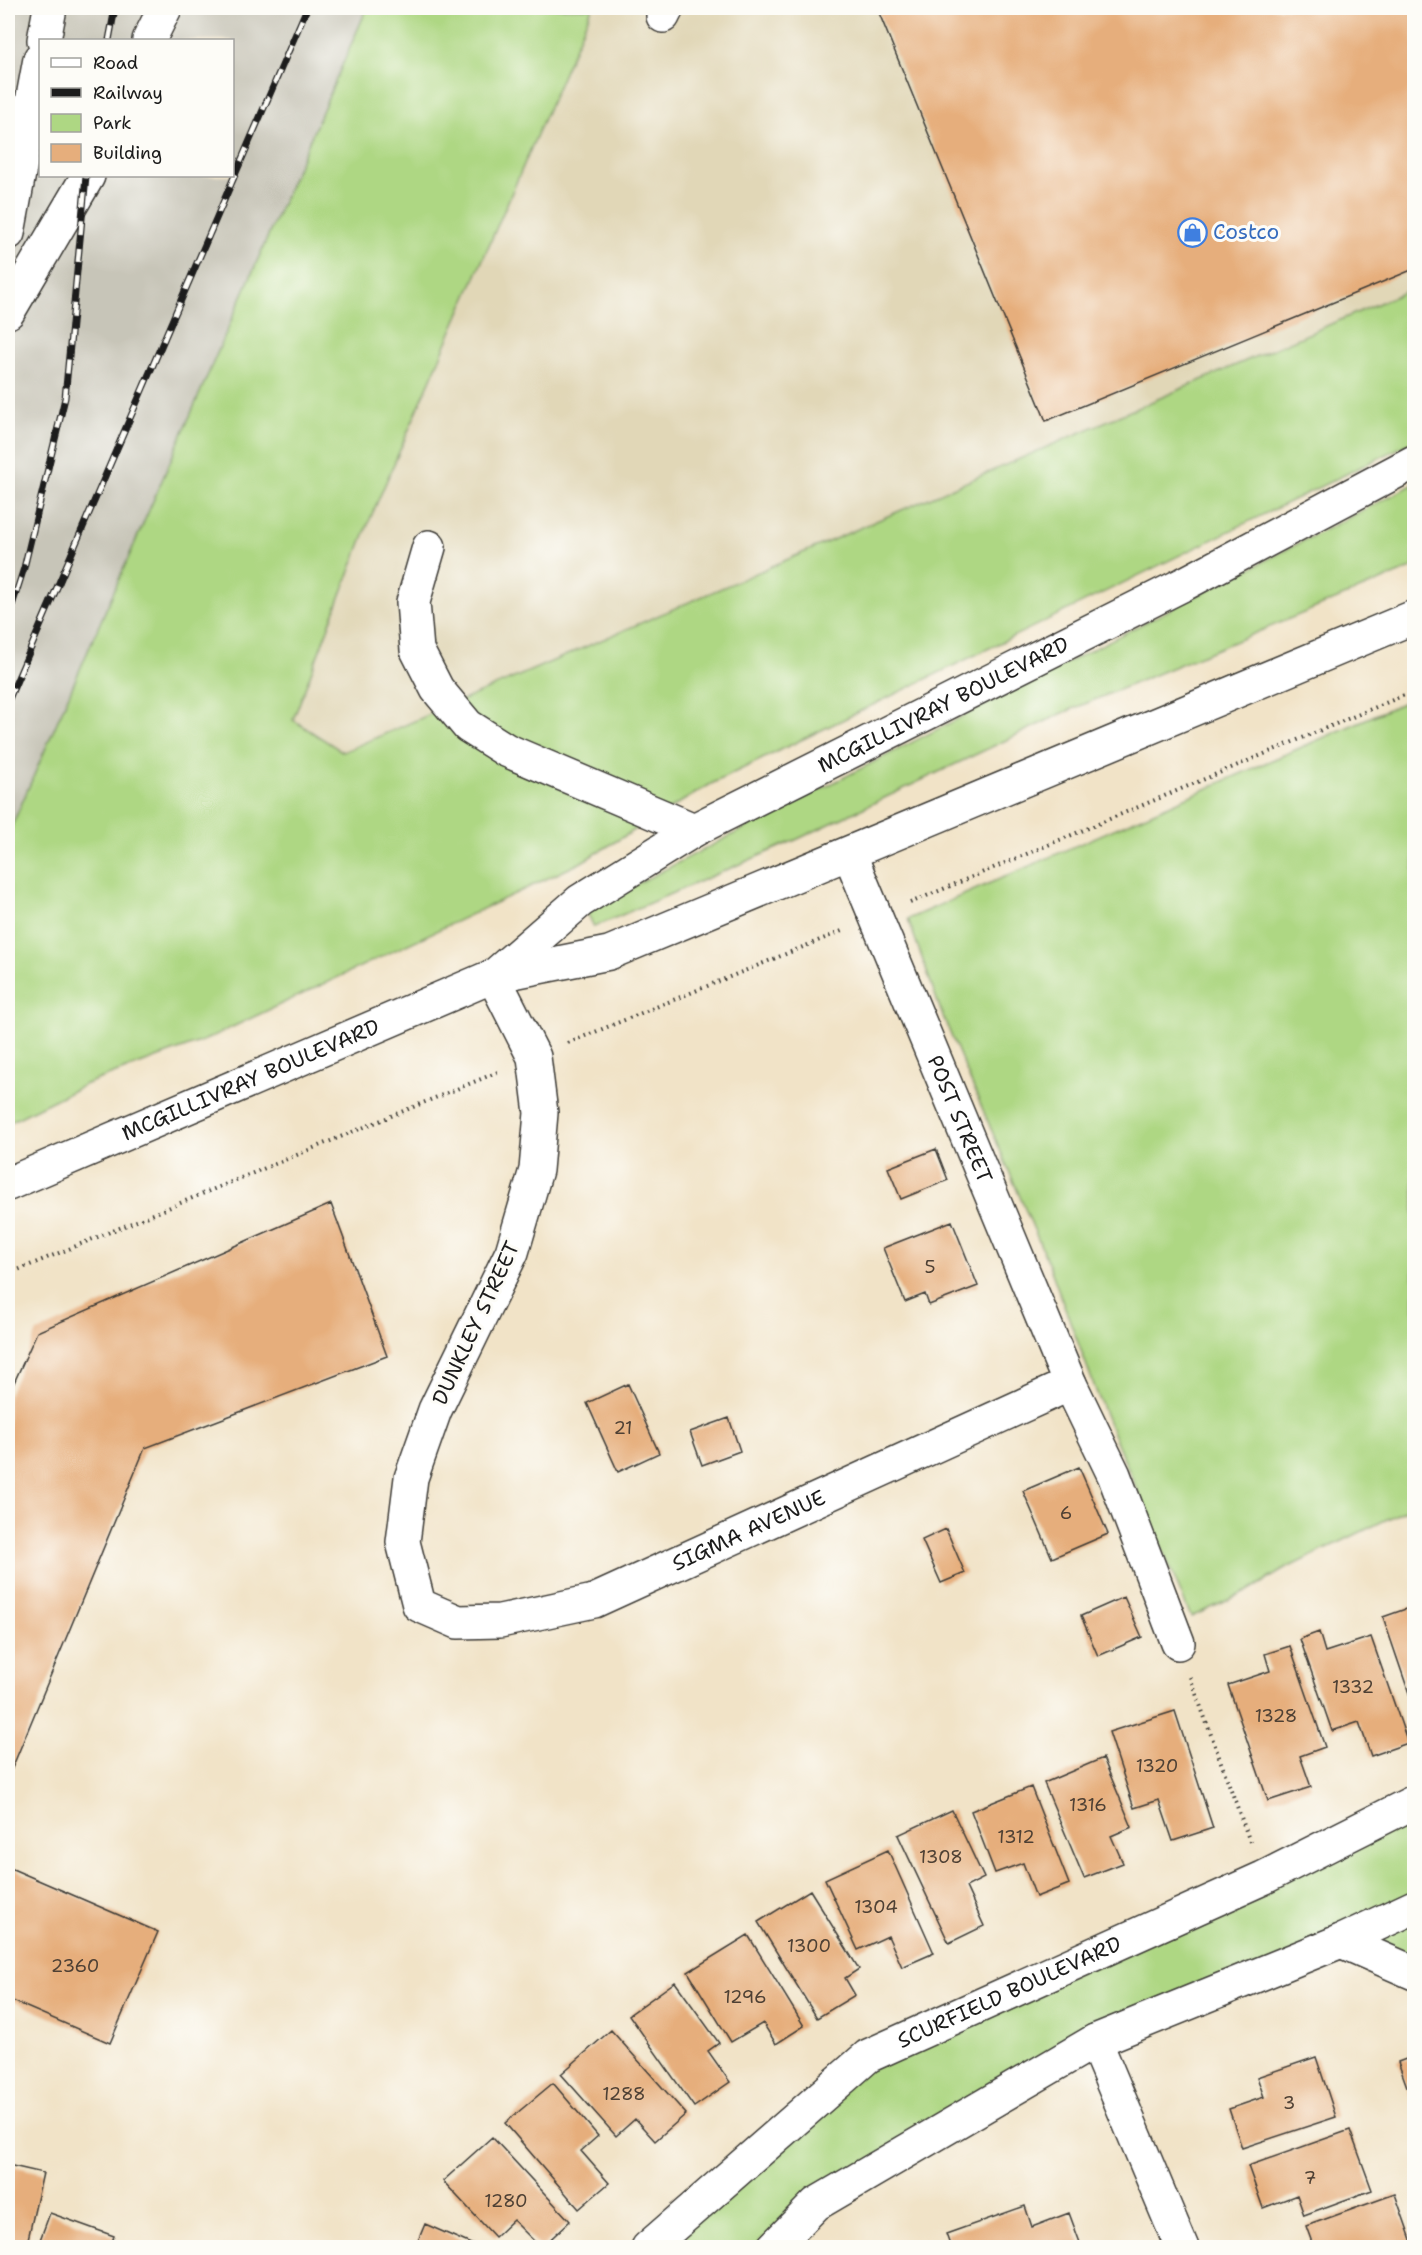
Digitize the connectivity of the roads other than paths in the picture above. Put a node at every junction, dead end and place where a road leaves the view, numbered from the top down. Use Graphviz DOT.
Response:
graph roads {
  1 [pos="50,8"];
  2 [pos="165,8"];
  3 [pos="44,39"];
  4 [pos="150,39"];
  5 [pos="39,64"];
  6 [pos="87,177"];
  7 [pos="8,233"];
  8 [pos="8,312"];
  9 [pos="1414,462"];
  10 [pos="429,546"];
  11 [pos="1414,617"];
  12 [pos="694,830"];
  13 [pos="849,855"];
  14 [pos="494,976"];
  15 [pos="8,1184"];
  16 [pos="1070,1384"];
  17 [pos="419,1605"];
  18 [pos="1178,1643"];
  19 [pos="1414,1802"];
  20 [pos="1414,1907"];
  21 [pos="1341,1941"];
  22 [pos="1414,1973"];
  23 [pos="1095,2041"];
  24 [pos="648,2247"];
  25 [pos="773,2247"];
  26 [pos="1182,2247"];
  1 -- 3 [label="street"];
  2 -- 4 [label="street"];
  5 -- 7 [label="street"];
  6 -- 8 [label="street"];
  9 -- 12 [label="street, MCGILLIVRAY BOULEVARD"];
  10 -- 12 [label="street"];
  11 -- 13 [label="street, MCGILLIVRAY BOULEVARD"];
  12 -- 14 [label="street, MCGILLIVRAY BOULEVARD"];
  13 -- 14 [label="street, MCGILLIVRAY BOULEVARD"];
  13 -- 16 [label="street, POST STREET"];
  14 -- 15 [label="street, MCGILLIVRAY BOULEVARD"];
  14 -- 17 [label="street, DUNKLEY STREET"];
  16 -- 17 [label="street, SIGMA AVENUE"];
  16 -- 18 [label="street, POST STREET"];
  19 -- 24 [label="street, SCURFIELD BOULEVARD"];
  20 -- 21 [label="street"];
  21 -- 22 [label="street"];
  21 -- 23 [label="street"];
  23 -- 25 [label="street"];
  23 -- 26 [label="street"];
}
